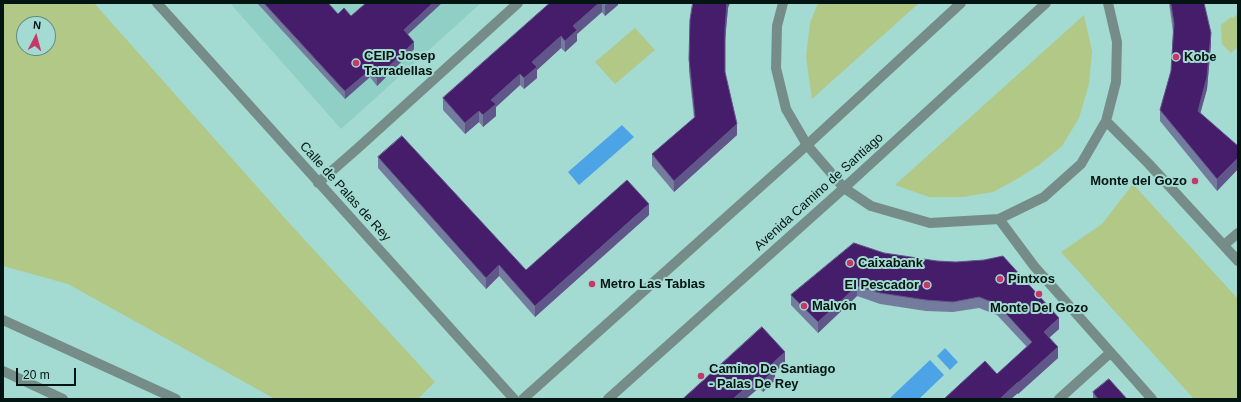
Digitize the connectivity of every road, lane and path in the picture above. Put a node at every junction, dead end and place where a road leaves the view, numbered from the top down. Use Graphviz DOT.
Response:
graph roads {
  1 [pos="156,3"];
  2 [pos="518,3"];
  3 [pos="783,3"];
  4 [pos="962,3"];
  5 [pos="1046,3"];
  6 [pos="1108,3"];
  7 [pos="1106,121"];
  8 [pos="807,145"];
  9 [pos="318,183"];
  10 [pos="844,188"];
  11 [pos="999,219"];
  12 [pos="1238,233"];
  13 [pos="1224,245"];
  14 [pos="1238,261"];
  15 [pos="3,320"];
  16 [pos="1110,353"];
  17 [pos="3,371"];
  18 [pos="64,399"];
  19 [pos="176,399"];
  20 [pos="514,399"];
  21 [pos="524,399"];
  22 [pos="608,399"];
  23 [pos="1059,399"];
  24 [pos="1152,399"];
  1 -- 9 [label="street, Calle de Palas de Rey"];
  2 -- 9 [label="street"];
  3 -- 8 [label="street"];
  4 -- 8 [label="street"];
  5 -- 10 [label="street, Avenida Camino de Santiago"];
  6 -- 7 [label="street"];
  7 -- 11 [label="street"];
  7 -- 13 [label="street"];
  8 -- 10 [label="street"];
  8 -- 21 [label="street"];
  9 -- 20 [label="street, Calle de Palas de Rey"];
  10 -- 11 [label="street"];
  10 -- 22 [label="street, Avenida Camino de Santiago"];
  11 -- 16 [label="street"];
  12 -- 13 [label="street"];
  13 -- 14 [label="street"];
  15 -- 19 [label="street"];
  16 -- 23 [label="street"];
  16 -- 24 [label="street"];
  17 -- 18 [label="street"];
}
